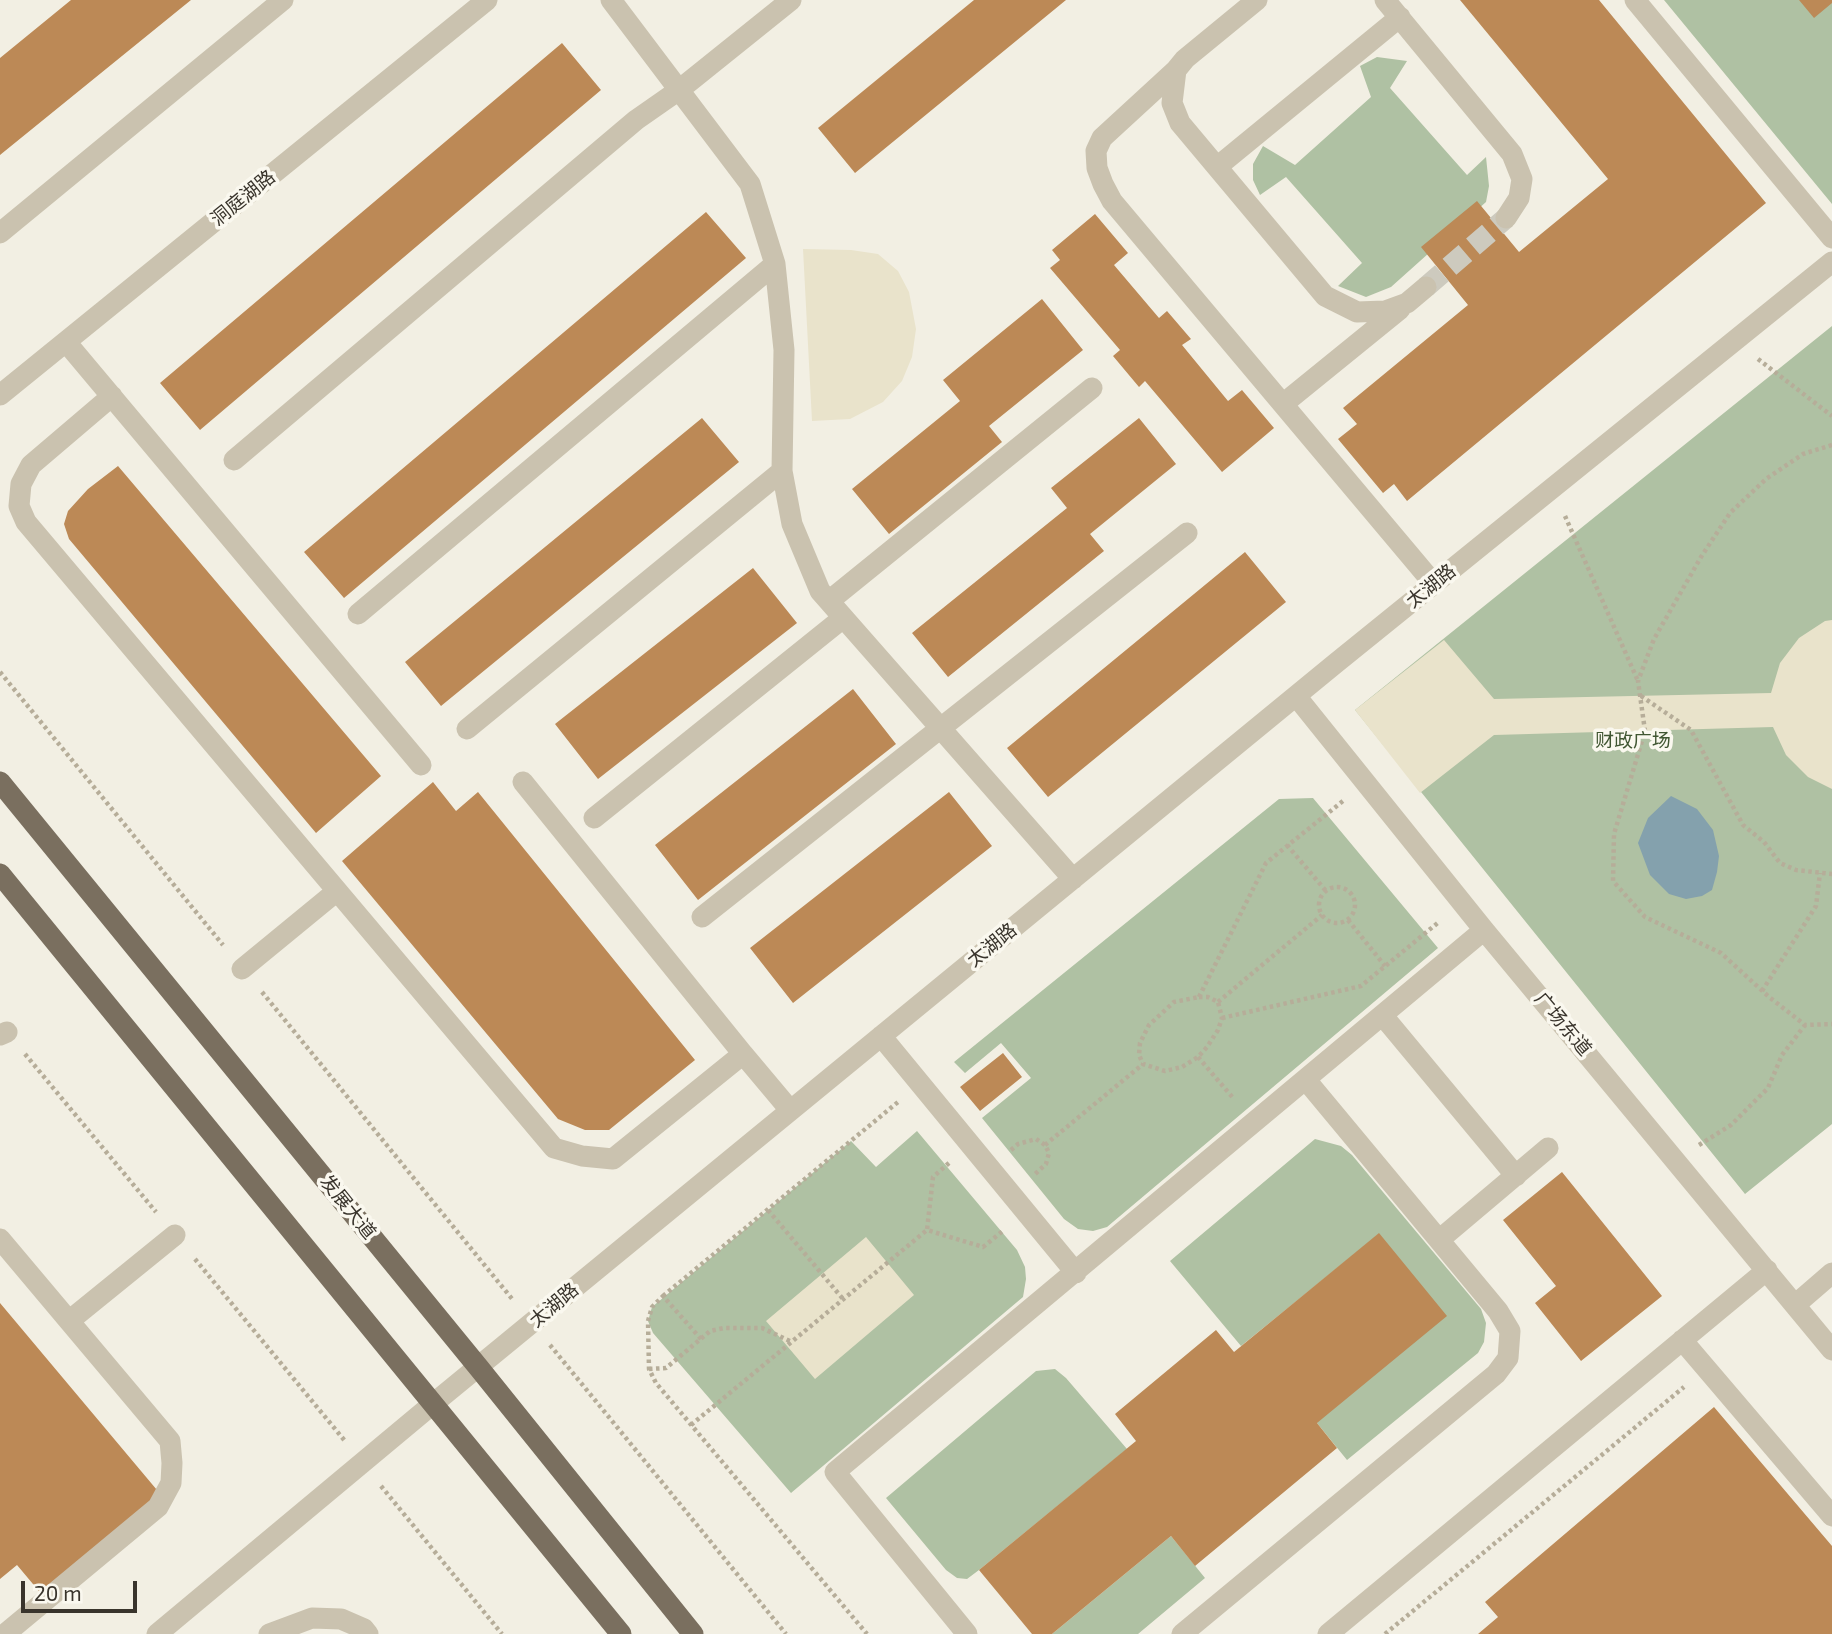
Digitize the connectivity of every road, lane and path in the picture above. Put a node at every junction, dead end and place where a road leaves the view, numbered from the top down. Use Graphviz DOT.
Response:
graph roads {
  1 [pos="283,0"];
  2 [pos="487,0"];
  3 [pos="611,0"];
  4 [pos="791,0"];
  5 [pos="1257,0"];
  6 [pos="1385,0"];
  7 [pos="1635,0"];
  8 [pos="1400,17"];
  9 [pos="1176,70"];
  10 [pos="679,90"];
  11 [pos="1217,167"];
  12 [pos="1506,218"];
  13 [pos="0,233"];
  14 [pos="1832,238"];
  15 [pos="1832,261"];
  16 [pos="775,264"];
  17 [pos="1426,286"];
  18 [pos="1407,303"];
  19 [pos="1734,341"];
  20 [pos="66,342"];
  21 [pos="1092,388"];
  22 [pos="0,395"];
  23 [pos="112,396"];
  24 [pos="1283,404"];
  25 [pos="1832,416"];
  26 [pos="1832,445"];
  27 [pos="234,460"];
  28 [pos="782,471"];
  29 [pos="1552,488"];
  30 [pos="1187,533"];
  31 [pos="1434,584"];
  32 [pos="829,601"];
  33 [pos="358,614"];
  34 [pos="843,618"];
  35 [pos="0,672"];
  36 [pos="1638,681"];
  37 [pos="1640,695"];
  38 [pos="1296,696"];
  39 [pos="940,728"];
  40 [pos="467,729"];
  41 [pos="422,765"];
  42 [pos="0,782"];
  43 [pos="523,782"];
  44 [pos="1365,783"];
  45 [pos="594,818"];
  46 [pos="1287,845"];
  47 [pos="1820,873"];
  48 [pos="0,874"];
  49 [pos="1832,874"];
  50 [pos="1073,879"];
  51 [pos="337,891"];
  52 [pos="1326,891"];
  53 [pos="1463,903"];
  54 [pos="1322,915"];
  55 [pos="702,917"];
  56 [pos="1348,920"];
  57 [pos="1484,930"];
  58 [pos="1385,966"];
  59 [pos="242,969"];
  60 [pos="1762,991"];
  61 [pos="1408,994"];
  62 [pos="1199,997"];
  63 [pos="1218,1002"];
  64 [pos="1383,1016"];
  65 [pos="1222,1018"];
  66 [pos="1832,1024"];
  67 [pos="1805,1025"];
  68 [pos="3,1034"];
  69 [pos="881,1036"];
  70 [pos="743,1054"];
  71 [pos="1198,1057"];
  72 [pos="1143,1064"];
  73 [pos="1306,1080"];
  74 [pos="921,1084"];
  75 [pos="790,1110"];
  76 [pos="1254,1123"];
  77 [pos="970,1143"];
  78 [pos="1045,1145"];
  79 [pos="1548,1148"];
  80 [pos="1675,1159"];
  81 [pos="1516,1175"];
  82 [pos="768,1210"];
  83 [pos="1026,1213"];
  84 [pos="927,1230"];
  85 [pos="175,1235"];
  86 [pos="0,1239"];
  87 [pos="1439,1240"];
  88 [pos="1767,1270"];
  89 [pos="1076,1273"];
  90 [pos="1832,1273"];
  91 [pos="663,1296"];
  92 [pos="843,1299"];
  93 [pos="1795,1305"];
  94 [pos="69,1321"];
  95 [pos="532,1323"];
  96 [pos="701,1339"];
  97 [pos="1682,1340"];
  98 [pos="792,1342"];
  99 [pos="1832,1350"];
  100 [pos="479,1367"];
  101 [pos="1706,1368"];
  102 [pos="649,1369"];
  103 [pos="434,1403"];
  104 [pos="691,1425"];
  105 [pos="363,1463"];
  106 [pos="1832,1516"];
  107 [pos="5,1634"];
  108 [pos="158,1634"];
  109 [pos="269,1634"];
  110 [pos="368,1634"];
  111 [pos="502,1634"];
  112 [pos="621,1634"];
  113 [pos="693,1634"];
  114 [pos="786,1634"];
  115 [pos="867,1634"];
  116 [pos="967,1634"];
  117 [pos="1182,1634"];
  118 [pos="1328,1634"];
  119 [pos="1385,1634"];
  1 -- 13 [label="street"];
  2 -- 20 [label="street, 洞庭湖路"];
  3 -- 10 [label="street"];
  4 -- 10 [label="street"];
  5 -- 9 [label="street"];
  6 -- 8 [label="street"];
  7 -- 14 [label="street"];
  8 -- 11 [label="street"];
  8 -- 12 [label="street"];
  9 -- 11 [label="street"];
  9 -- 24 [label="street"];
  10 -- 16 [label="street"];
  10 -- 27 [label="street"];
  11 -- 18 [label="street"];
  15 -- 19 [label="street, 太湖路"];
  16 -- 28 [label="street"];
  16 -- 33 [label="street"];
  17 -- 18 [label="street"];
  18 -- 24 [label="street"];
  19 -- 25 [label="path"];
  19 -- 29 [label="street, 太湖路"];
  20 -- 22 [label="street, 洞庭湖路"];
  20 -- 23 [label="street"];
  21 -- 32 [label="street"];
  23 -- 41 [label="street"];
  23 -- 51 [label="street"];
  24 -- 31 [label="street"];
  26 -- 36 [label="path"];
  28 -- 32 [label="street"];
  28 -- 40 [label="street"];
  29 -- 31 [label="street, 太湖路"];
  29 -- 36 [label="path"];
  30 -- 39 [label="street"];
  31 -- 38 [label="street, 太湖路"];
  32 -- 34 [label="street"];
  34 -- 39 [label="street"];
  34 -- 45 [label="street"];
  35 -- 59 [label="path"];
  36 -- 37 [label="path"];
  37 -- 47 [label="path"];
  37 -- 60 [label="path"];
  38 -- 44 [label="street, 广场东道"];
  38 -- 50 [label="street, 太湖路"];
  39 -- 50 [label="street"];
  39 -- 55 [label="street"];
  42 -- 100 [label="main road, 发展大道"];
  43 -- 70 [label="street"];
  44 -- 46 [label="path"];
  44 -- 53 [label="street, 广场东道"];
  46 -- 52 [label="path"];
  46 -- 62 [label="path"];
  47 -- 49 [label="path"];
  47 -- 60 [label="path"];
  48 -- 103 [label="main road"];
  50 -- 69 [label="street, 太湖路"];
  51 -- 59 [label="street"];
  51 -- 70 [label="street"];
  52 -- 54 [label="path"];
  52 -- 56 [label="path"];
  53 -- 57 [label="street, 广场东道"];
  53 -- 58 [label="path"];
  54 -- 56 [label="path"];
  54 -- 63 [label="path"];
  56 -- 58 [label="path"];
  57 -- 61 [label="street"];
  57 -- 80 [label="street, 广场东道"];
  58 -- 61 [label="path"];
  58 -- 65 [label="path"];
  59 -- 95 [label="path"];
  60 -- 67 [label="path"];
  61 -- 64 [label="street"];
  62 -- 63 [label="path"];
  62 -- 72 [label="path"];
  63 -- 65 [label="path"];
  64 -- 73 [label="street"];
  64 -- 81 [label="street"];
  65 -- 71 [label="path"];
  66 -- 67 [label="path"];
  67 -- 80 [label="path"];
  68 -- 85 [label="path"];
  69 -- 74 [label="street"];
  69 -- 75 [label="street, 太湖路"];
  70 -- 75 [label="street"];
  71 -- 72 [label="path"];
  71 -- 76 [label="path"];
  72 -- 78 [label="path"];
  73 -- 76 [label="street"];
  73 -- 87 [label="street"];
  74 -- 77 [label="street"];
  74 -- 82 [label="path"];
  75 -- 95 [label="street, 太湖路"];
  76 -- 89 [label="street"];
  77 -- 83 [label="street"];
  77 -- 84 [label="path"];
  79 -- 81 [label="street"];
  80 -- 88 [label="street, 广场东道"];
  81 -- 87 [label="street"];
  82 -- 91 [label="path"];
  82 -- 92 [label="path"];
  83 -- 84 [label="path"];
  83 -- 89 [label="street"];
  84 -- 92 [label="path"];
  85 -- 94 [label="street"];
  85 -- 105 [label="path"];
  86 -- 94 [label="street"];
  87 -- 117 [label="street"];
  88 -- 93 [label="street, 广场东道"];
  88 -- 97 [label="street"];
  89 -- 116 [label="street"];
  90 -- 93 [label="street"];
  91 -- 96 [label="path"];
  91 -- 102 [label="path"];
  92 -- 98 [label="path"];
  93 -- 99 [label="street, 广场东道"];
  94 -- 107 [label="street"];
  95 -- 100 [label="street, 太湖路"];
  95 -- 114 [label="path"];
  96 -- 98 [label="path"];
  96 -- 102 [label="path"];
  97 -- 101 [label="street"];
  97 -- 118 [label="street"];
  98 -- 104 [label="path"];
  100 -- 103 [label="street, 太湖路"];
  100 -- 113 [label="main road, 发展大道"];
  101 -- 106 [label="street"];
  101 -- 119 [label="path"];
  102 -- 104 [label="path"];
  103 -- 105 [label="street, 太湖路"];
  103 -- 112 [label="main road"];
  104 -- 115 [label="path"];
  105 -- 108 [label="street, 太湖路"];
  105 -- 111 [label="path"];
  109 -- 110 [label="street"];
}
